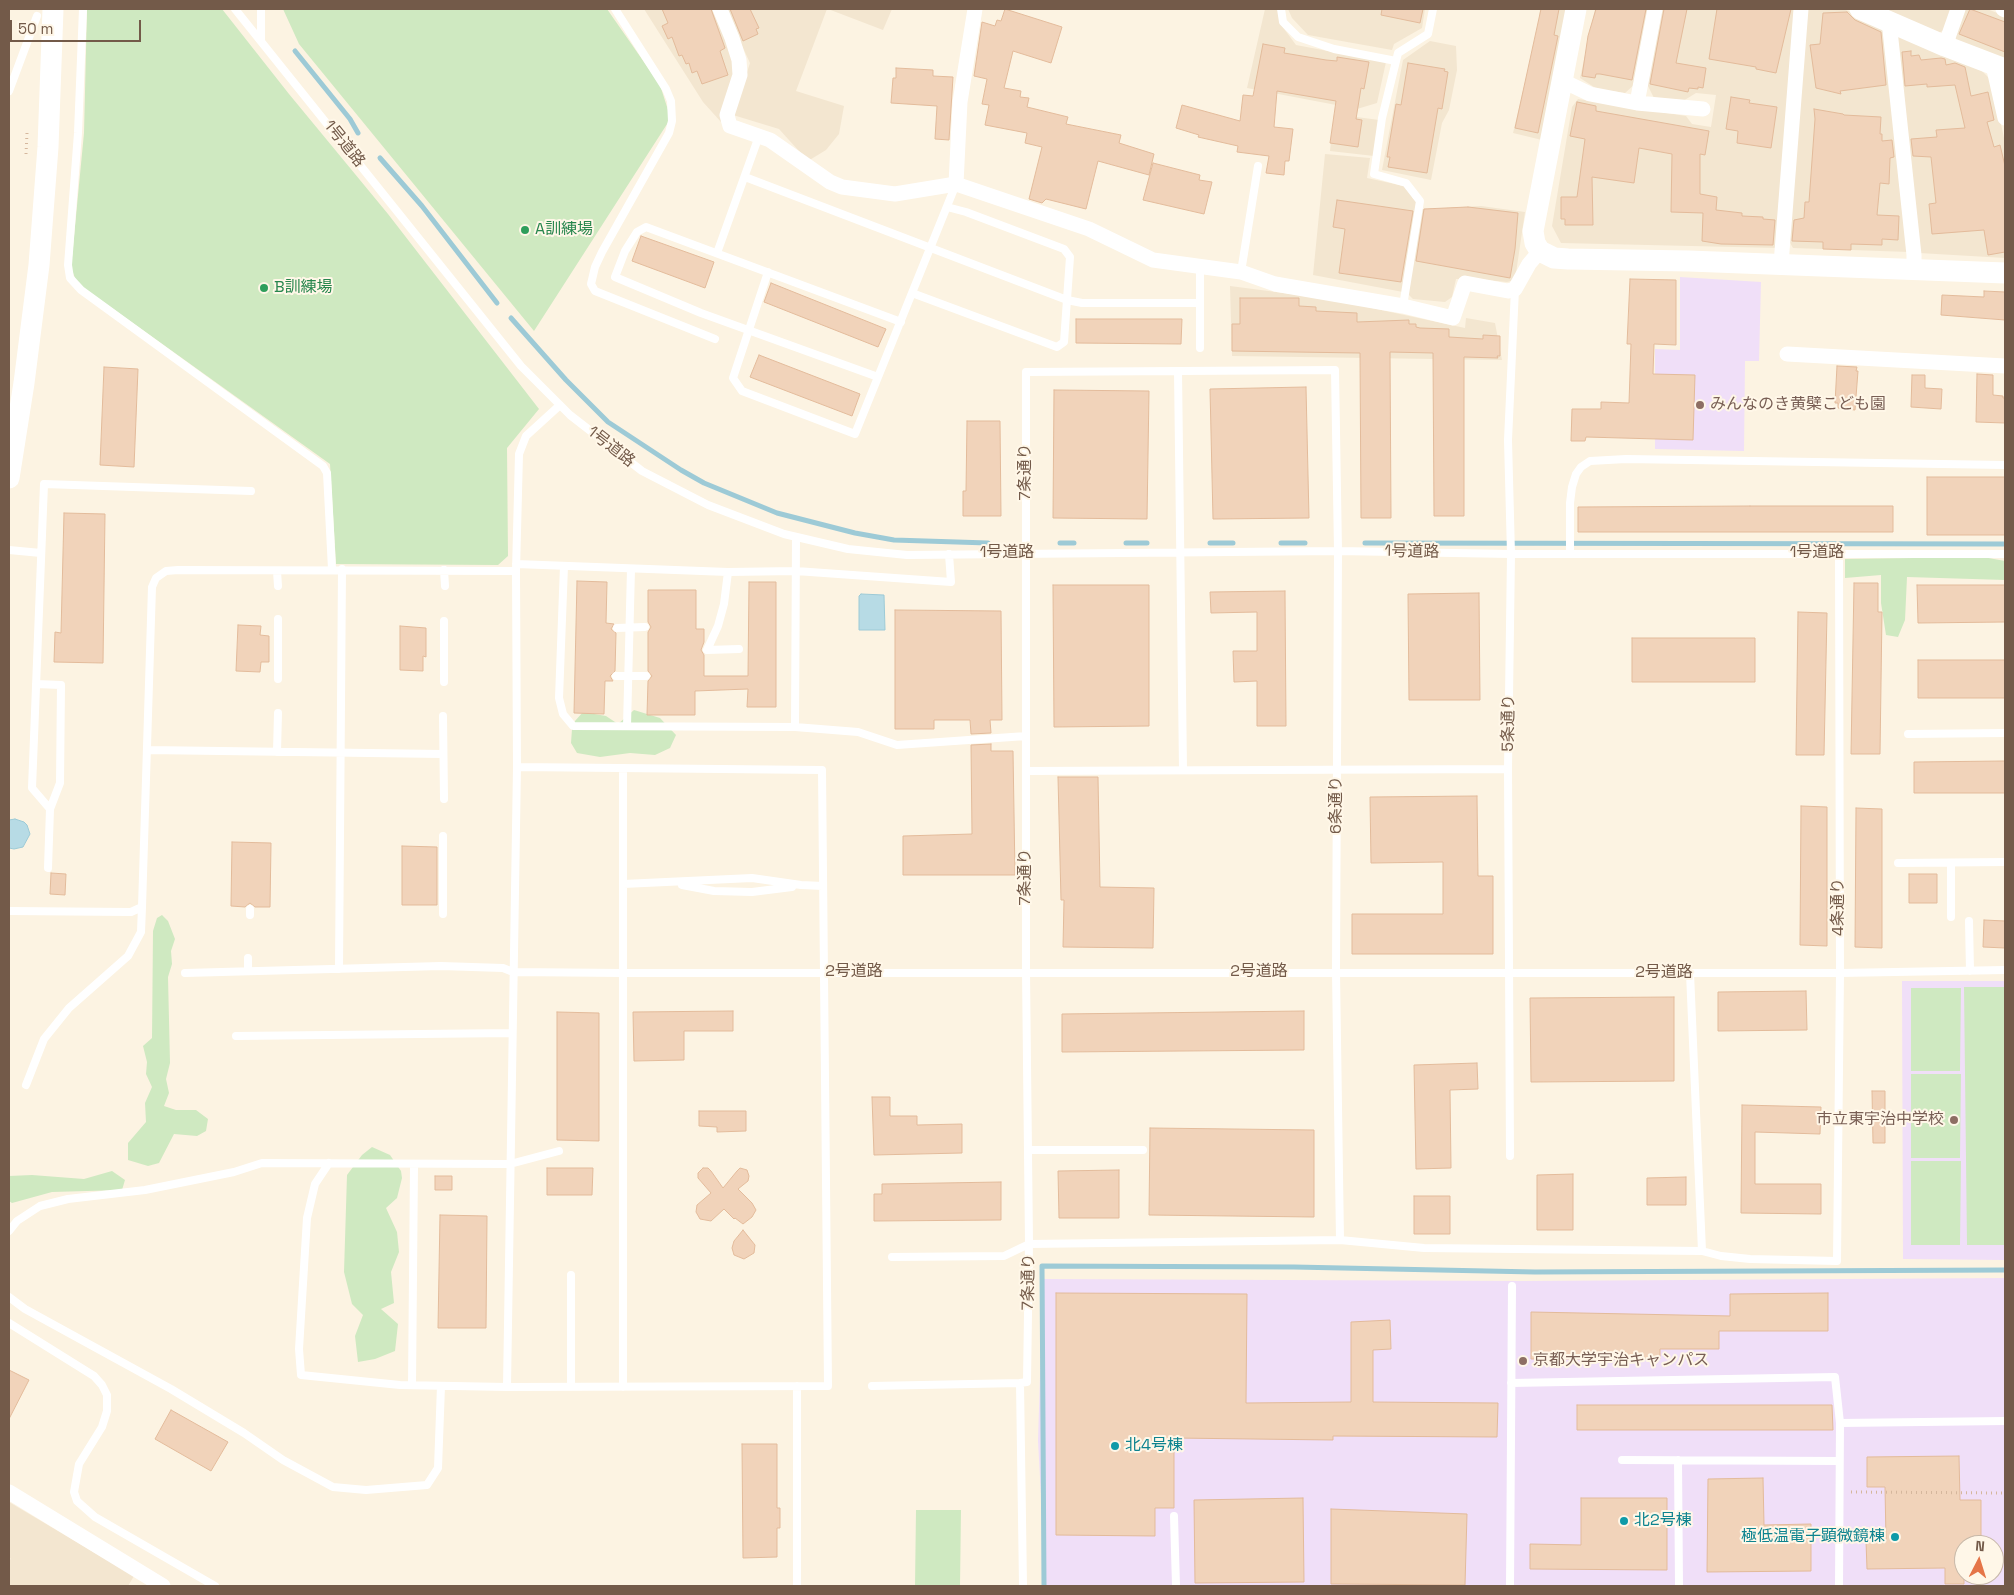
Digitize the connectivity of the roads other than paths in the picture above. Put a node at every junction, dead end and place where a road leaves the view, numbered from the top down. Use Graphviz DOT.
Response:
graph roads {
  1 [pos="82,9"];
  2 [pos="236,9"];
  3 [pos="260,9"];
  4 [pos="615,9"];
  5 [pos="720,9"];
  6 [pos="975,9"];
  7 [pos="1281,9"];
  8 [pos="1433,9"];
  9 [pos="1576,9"];
  10 [pos="1655,9"];
  11 [pos="1801,9"];
  12 [pos="1860,9"];
  13 [pos="1958,9"];
  14 [pos="45,12"];
  15 [pos="1889,21"];
  16 [pos="261,40"];
  17 [pos="1945,46"];
  18 [pos="1396,61"];
  19 [pos="1999,67"];
  20 [pos="1563,81"];
  21 [pos="9,91"];
  22 [pos="1637,103"];
  23 [pos="1703,109"];
  24 [pos="2005,118"];
  25 [pos="759,136"];
  26 [pos="1258,166"];
  27 [pos="744,177"];
  28 [pos="956,184"];
  29 [pos="947,207"];
  30 [pos="930,249"];
  31 [pos="1540,251"];
  32 [pos="717,253"];
  33 [pos="1781,264"];
  34 [pos="1200,267"];
  35 [pos="1914,268"];
  36 [pos="768,272"];
  37 [pos="1241,272"];
  38 [pos="2005,273"];
  39 [pos="1515,289"];
  40 [pos="912,293"];
  41 [pos="1067,300"];
  42 [pos="1199,303"];
  43 [pos="1403,306"];
  44 [pos="901,322"];
  45 [pos="749,329"];
  46 [pos="715,339"];
  47 [pos="1200,348"];
  48 [pos="1787,354"];
  49 [pos="2005,366"];
  50 [pos="1178,371"];
  51 [pos="878,378"];
  52 [pos="560,405"];
  53 [pos="2005,465"];
  54 [pos="9,478"];
  55 [pos="252,491"];
  56 [pos="796,537"];
  57 [pos="12,551"];
  58 [pos="1338,551"];
  59 [pos="1179,552"];
  60 [pos="1511,552"];
  61 [pos="1570,552"];
  62 [pos="41,553"];
  63 [pos="1026,553"];
  64 [pos="949,554"];
  65 [pos="1839,554"];
  66 [pos="2005,554"];
  67 [pos="564,566"];
  68 [pos="516,567"];
  69 [pos="332,569"];
  70 [pos="342,569"];
  71 [pos="631,569"];
  72 [pos="444,570"];
  73 [pos="277,571"];
  74 [pos="796,571"];
  75 [pos="728,572"];
  76 [pos="278,586"];
  77 [pos="445,586"];
  78 [pos="278,619"];
  79 [pos="444,621"];
  80 [pos="646,627"];
  81 [pos="617,628"];
  82 [pos="630,628"];
  83 [pos="739,649"];
  84 [pos="628,675"];
  85 [pos="616,676"];
  86 [pos="646,676"];
  87 [pos="278,679"];
  88 [pos="444,682"];
  89 [pos="36,684"];
  90 [pos="278,713"];
  91 [pos="443,716"];
  92 [pos="627,726"];
  93 [pos="796,727"];
  94 [pos="2005,733"];
  95 [pos="1908,734"];
  96 [pos="1026,736"];
  97 [pos="147,750"];
  98 [pos="278,752"];
  99 [pos="339,753"];
  100 [pos="443,754"];
  101 [pos="517,767"];
  102 [pos="623,768"];
  103 [pos="1337,768"];
  104 [pos="1508,769"];
  105 [pos="1183,770"];
  106 [pos="1026,771"];
  107 [pos="444,799"];
  108 [pos="50,809"];
  109 [pos="444,836"];
  110 [pos="1951,862"];
  111 [pos="2005,862"];
  112 [pos="1898,863"];
  113 [pos="48,868"];
  114 [pos="672,883"];
  115 [pos="622,884"];
  116 [pos="801,885"];
  117 [pos="823,886"];
  118 [pos="142,907"];
  119 [pos="9,911"];
  120 [pos="443,914"];
  121 [pos="1952,917"];
  122 [pos="1969,921"];
  123 [pos="248,958"];
  124 [pos="339,969"];
  125 [pos="2005,970"];
  126 [pos="248,971"];
  127 [pos="1026,971"];
  128 [pos="1970,971"];
  129 [pos="513,972"];
  130 [pos="1336,972"];
  131 [pos="1690,972"];
  132 [pos="185,973"];
  133 [pos="622,973"];
  134 [pos="824,973"];
  135 [pos="1511,973"];
  136 [pos="1840,973"];
  137 [pos="512,1033"];
  138 [pos="236,1036"];
  139 [pos="26,1085"];
  140 [pos="1028,1150"];
  141 [pos="1144,1150"];
  142 [pos="560,1151"];
  143 [pos="1510,1156"];
  144 [pos="328,1164"];
  145 [pos="414,1164"];
  146 [pos="510,1164"];
  147 [pos="9,1231"];
  148 [pos="1340,1240"];
  149 [pos="1029,1244"];
  150 [pos="1702,1251"];
  151 [pos="892,1258"];
  152 [pos="572,1276"];
  153 [pos="1512,1286"];
  154 [pos="9,1297"];
  155 [pos="9,1323"];
  156 [pos="1023,1382"];
  157 [pos="1512,1383"];
  158 [pos="412,1385"];
  159 [pos="441,1386"];
  160 [pos="623,1386"];
  161 [pos="797,1386"];
  162 [pos="872,1386"];
  163 [pos="507,1387"];
  164 [pos="571,1387"];
  165 [pos="2005,1421"];
  166 [pos="1840,1423"];
  167 [pos="1622,1460"];
  168 [pos="1678,1460"];
  169 [pos="1840,1461"];
  170 [pos="9,1492"];
  171 [pos="1174,1516"];
  172 [pos="138,1581"];
  173 [pos="163,1586"];
  174 [pos="216,1586"];
  175 [pos="797,1586"];
  176 [pos="1023,1586"];
  177 [pos="1176,1586"];
  178 [pos="1510,1586"];
  179 [pos="1679,1586"];
  180 [pos="1840,1586"];
  1 -- 69 [label="lane"];
  2 -- 16 [label="lane, 1号道路"];
  3 -- 16 [label="lane"];
  4 -- 46 [label="lane"];
  5 -- 25 [label="street"];
  6 -- 28 [label="street"];
  7 -- 18 [label="lane"];
  8 -- 18 [label="lane"];
  9 -- 20 [label="street"];
  10 -- 22 [label="street"];
  11 -- 33 [label="street"];
  12 -- 15 [label="street"];
  13 -- 17 [label="street"];
  14 -- 21 [label="lane"];
  14 -- 54 [label="street"];
  15 -- 17 [label="street"];
  15 -- 35 [label="street"];
  16 -- 52 [label="lane, 1号道路"];
  17 -- 19 [label="street"];
  18 -- 43 [label="lane"];
  19 -- 24 [label="street"];
  20 -- 22 [label="street"];
  20 -- 31 [label="street"];
  22 -- 23 [label="street"];
  25 -- 27 [label="lane"];
  25 -- 28 [label="street"];
  26 -- 37 [label="lane"];
  27 -- 30 [label="lane"];
  27 -- 32 [label="lane"];
  28 -- 29 [label="lane"];
  28 -- 34 [label="street"];
  29 -- 30 [label="lane"];
  29 -- 41 [label="lane"];
  30 -- 40 [label="lane"];
  30 -- 41 [label="lane"];
  31 -- 33 [label="street"];
  31 -- 39 [label="street"];
  32 -- 36 [label="lane"];
  32 -- 45 [label="lane"];
  33 -- 35 [label="street"];
  34 -- 37 [label="street"];
  34 -- 42 [label="lane"];
  35 -- 38 [label="street"];
  36 -- 44 [label="lane"];
  36 -- 45 [label="lane"];
  37 -- 43 [label="street"];
  39 -- 43 [label="street"];
  39 -- 60 [label="lane, 5条通り"];
  40 -- 41 [label="lane"];
  40 -- 44 [label="lane"];
  41 -- 42 [label="lane"];
  42 -- 47 [label="lane"];
  44 -- 51 [label="lane"];
  45 -- 51 [label="lane"];
  45 -- 51 [label="lane"];
  48 -- 49 [label="street"];
  50 -- 58 [label="lane, 6条通り"];
  50 -- 59 [label="lane"];
  50 -- 63 [label="lane, 7条通り"];
  52 -- 56 [label="lane, 1号道路"];
  52 -- 68 [label="lane"];
  53 -- 61 [label="lane"];
  55 -- 62 [label="lane"];
  56 -- 64 [label="lane, 1号道路"];
  56 -- 74 [label="lane"];
  57 -- 62 [label="lane"];
  58 -- 59 [label="lane, 1号道路"];
  58 -- 60 [label="lane, 1号道路"];
  58 -- 103 [label="lane, 6条通り"];
  59 -- 63 [label="lane, 1号道路"];
  59 -- 105 [label="lane"];
  60 -- 61 [label="lane, 1号道路"];
  60 -- 104 [label="lane, 5条通り"];
  61 -- 65 [label="lane, 1号道路"];
  62 -- 89 [label="lane"];
  63 -- 64 [label="lane, 1号道路"];
  63 -- 96 [label="lane, 7条通り"];
  64 -- 74 [label="lane"];
  65 -- 66 [label="lane, 1号道路"];
  65 -- 136 [label="lane, 4条通り"];
  67 -- 68 [label="lane"];
  67 -- 71 [label="lane"];
  67 -- 92 [label="lane"];
  68 -- 72 [label="lane"];
  68 -- 101 [label="lane"];
  69 -- 70 [label="lane"];
  69 -- 73 [label="lane"];
  70 -- 72 [label="lane"];
  70 -- 99 [label="lane"];
  71 -- 75 [label="lane"];
  71 -- 82 [label="lane"];
  72 -- 77 [label="lane"];
  73 -- 76 [label="lane"];
  73 -- 97 [label="lane"];
  74 -- 75 [label="lane"];
  74 -- 93 [label="lane"];
  75 -- 83 [label="lane"];
  78 -- 87 [label="lane"];
  79 -- 88 [label="lane"];
  80 -- 82 [label="lane"];
  81 -- 82 [label="lane"];
  82 -- 84 [label="lane"];
  84 -- 85 [label="lane"];
  84 -- 86 [label="lane"];
  84 -- 92 [label="lane"];
  89 -- 108 [label="lane"];
  89 -- 108 [label="lane"];
  90 -- 98 [label="lane"];
  91 -- 100 [label="lane"];
  92 -- 93 [label="lane"];
  93 -- 96 [label="lane"];
  94 -- 95 [label="lane"];
  96 -- 106 [label="lane, 7条通り"];
  97 -- 98 [label="lane"];
  97 -- 118 [label="lane"];
  98 -- 99 [label="lane"];
  99 -- 100 [label="lane"];
  99 -- 124 [label="lane"];
  100 -- 107 [label="lane"];
  101 -- 102 [label="lane"];
  101 -- 129 [label="lane"];
  102 -- 115 [label="lane"];
  102 -- 117 [label="lane"];
  103 -- 104 [label="lane"];
  103 -- 105 [label="lane"];
  103 -- 130 [label="lane, 6条通り"];
  104 -- 135 [label="lane, 5条通り"];
  105 -- 106 [label="lane"];
  106 -- 127 [label="lane, 7条通り"];
  108 -- 113 [label="lane"];
  109 -- 120 [label="lane"];
  110 -- 111 [label="lane"];
  110 -- 112 [label="lane"];
  110 -- 121 [label="lane"];
  114 -- 115 [label="lane"];
  114 -- 116 [label="lane"];
  114 -- 116 [label="lane"];
  115 -- 133 [label="lane"];
  116 -- 117 [label="lane"];
  117 -- 134 [label="lane"];
  118 -- 119 [label="lane"];
  118 -- 139 [label="lane"];
  122 -- 128 [label="lane"];
  123 -- 126 [label="lane"];
  124 -- 126 [label="lane, 2号道路"];
  124 -- 129 [label="lane, 2号道路"];
  125 -- 128 [label="lane, 2号道路"];
  126 -- 132 [label="lane, 2号道路"];
  127 -- 130 [label="lane, 2号道路"];
  127 -- 134 [label="lane, 2号道路"];
  127 -- 140 [label="lane, 7条通り"];
  128 -- 136 [label="lane, 2号道路"];
  129 -- 133 [label="lane, 2号道路"];
  129 -- 137 [label="lane"];
  130 -- 135 [label="lane, 2号道路"];
  130 -- 148 [label="lane, 6条通り"];
  131 -- 135 [label="lane, 2号道路"];
  131 -- 136 [label="lane, 2号道路"];
  131 -- 150 [label="lane"];
  133 -- 134 [label="lane, 2号道路"];
  133 -- 160 [label="lane"];
  134 -- 161 [label="lane"];
  135 -- 143 [label="lane, 5条通り"];
  136 -- 150 [label="lane, 4条通り"];
  137 -- 138 [label="lane"];
  137 -- 146 [label="lane"];
  140 -- 141 [label="lane"];
  140 -- 149 [label="lane, 7条通り"];
  142 -- 146 [label="lane"];
  144 -- 145 [label="lane"];
  144 -- 147 [label="lane"];
  144 -- 158 [label="lane"];
  145 -- 146 [label="lane"];
  145 -- 158 [label="lane"];
  146 -- 163 [label="lane"];
  148 -- 149 [label="lane"];
  148 -- 150 [label="lane"];
  149 -- 151 [label="lane"];
  149 -- 156 [label="lane, 7条通り"];
  152 -- 164 [label="lane"];
  153 -- 157 [label="lane"];
  154 -- 159 [label="lane"];
  155 -- 174 [label="lane"];
  156 -- 162 [label="lane"];
  156 -- 176 [label="lane, 7条通り"];
  157 -- 166 [label="lane"];
  157 -- 178 [label="lane"];
  158 -- 159 [label="lane"];
  159 -- 163 [label="lane"];
  160 -- 161 [label="lane"];
  160 -- 164 [label="lane"];
  161 -- 175 [label="lane"];
  163 -- 164 [label="lane"];
  165 -- 166 [label="lane"];
  166 -- 169 [label="lane"];
  167 -- 168 [label="lane"];
  168 -- 169 [label="lane"];
  168 -- 179 [label="lane"];
  169 -- 180 [label="lane"];
  170 -- 172 [label="street"];
  171 -- 177 [label="lane"];
  172 -- 173 [label="street"];
}
